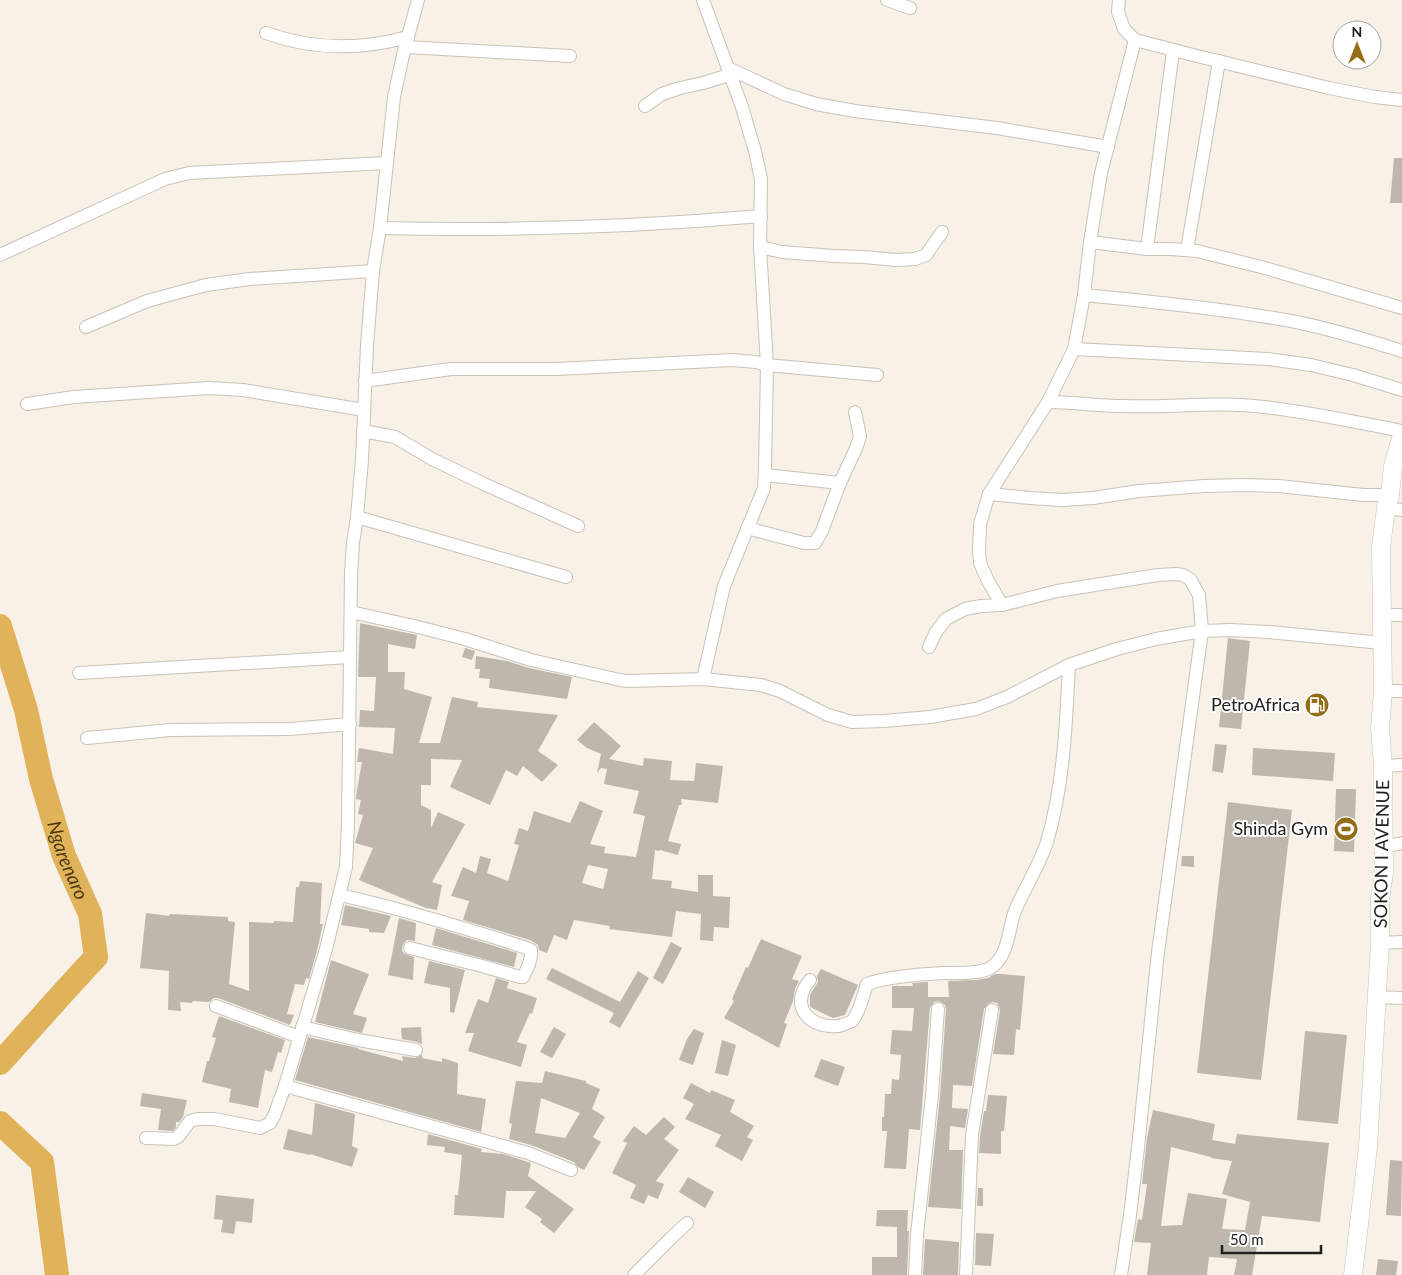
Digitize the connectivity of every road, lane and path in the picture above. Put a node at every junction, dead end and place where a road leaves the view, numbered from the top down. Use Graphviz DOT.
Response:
graph roads {
  1 [pos="418,0"];
  2 [pos="703,0"];
  3 [pos="887,0"];
  4 [pos="1119,0"];
  5 [pos="910,8"];
  6 [pos="266,33"];
  7 [pos="1135,40"];
  8 [pos="407,42"];
  9 [pos="1173,50"];
  10 [pos="570,56"];
  11 [pos="1219,61"];
  12 [pos="728,71"];
  13 [pos="1402,100"];
  14 [pos="645,106"];
  15 [pos="1108,147"];
  16 [pos="386,163"];
  17 [pos="761,216"];
  18 [pos="380,228"];
  19 [pos="942,232"];
  20 [pos="1090,242"];
  21 [pos="760,247"];
  22 [pos="1147,249"];
  23 [pos="1187,250"];
  24 [pos="0,255"];
  25 [pos="373,272"];
  26 [pos="1084,295"];
  27 [pos="1402,308"];
  28 [pos="86,327"];
  29 [pos="1074,349"];
  30 [pos="1402,351"];
  31 [pos="767,365"];
  32 [pos="877,375"];
  33 [pos="365,381"];
  34 [pos="1402,390"];
  35 [pos="1048,402"];
  36 [pos="27,404"];
  37 [pos="364,410"];
  38 [pos="854,412"];
  39 [pos="363,431"];
  40 [pos="1402,431"];
  41 [pos="1402,435"];
  42 [pos="765,475"];
  43 [pos="840,483"];
  44 [pos="989,494"];
  45 [pos="1393,504"];
  46 [pos="357,517"];
  47 [pos="578,526"];
  48 [pos="747,528"];
  49 [pos="566,577"];
  50 [pos="1002,605"];
  51 [pos="351,612"];
  52 [pos="1381,615"];
  53 [pos="1402,615"];
  54 [pos="1202,631"];
  55 [pos="1382,643"];
  56 [pos="928,647"];
  57 [pos="350,656"];
  58 [pos="1070,665"];
  59 [pos="79,673"];
  60 [pos="703,679"];
  61 [pos="1383,690"];
  62 [pos="1402,691"];
  63 [pos="350,724"];
  64 [pos="87,738"];
  65 [pos="1402,765"];
  66 [pos="1383,766"];
  67 [pos="1402,843"];
  68 [pos="1384,847"];
  69 [pos="340,895"];
  70 [pos="1402,942"];
  71 [pos="1380,944"];
  72 [pos="410,948"];
  73 [pos="810,980"];
  74 [pos="1376,997"];
  75 [pos="1402,998"];
  76 [pos="216,1006"];
  77 [pos="938,1009"];
  78 [pos="992,1010"];
  79 [pos="301,1032"];
  80 [pos="416,1050"];
  81 [pos="285,1086"];
  82 [pos="146,1138"];
  83 [pos="572,1170"];
  84 [pos="687,1223"];
  85 [pos="634,1275"];
  86 [pos="915,1275"];
  87 [pos="966,1275"];
  88 [pos="1121,1275"];
  89 [pos="1353,1275"];
  1 -- 8 [label="street"];
  2 -- 12 [label="street"];
  3 -- 5 [label="street"];
  4 -- 7 [label="street"];
  6 -- 8 [label="street"];
  7 -- 9 [label="street"];
  7 -- 15 [label="street"];
  8 -- 10 [label="street"];
  8 -- 16 [label="street"];
  9 -- 11 [label="street"];
  9 -- 22 [label="street"];
  11 -- 13 [label="street"];
  11 -- 23 [label="street"];
  12 -- 14 [label="street"];
  12 -- 15 [label="street"];
  12 -- 17 [label="street"];
  15 -- 20 [label="street"];
  16 -- 18 [label="street"];
  16 -- 24 [label="street"];
  17 -- 18 [label="street"];
  17 -- 21 [label="street"];
  18 -- 25 [label="street"];
  19 -- 21 [label="street"];
  20 -- 22 [label="street"];
  20 -- 26 [label="street"];
  21 -- 31 [label="street"];
  22 -- 23 [label="street"];
  23 -- 27 [label="street"];
  25 -- 28 [label="street"];
  25 -- 33 [label="street"];
  26 -- 29 [label="street"];
  26 -- 30 [label="street"];
  29 -- 34 [label="street"];
  29 -- 35 [label="street"];
  31 -- 32 [label="street"];
  31 -- 33 [label="street"];
  31 -- 42 [label="street"];
  33 -- 37 [label="street"];
  35 -- 40 [label="street"];
  35 -- 44 [label="street"];
  36 -- 37 [label="street"];
  37 -- 39 [label="street"];
  38 -- 43 [label="street"];
  39 -- 46 [label="street"];
  39 -- 47 [label="street"];
  41 -- 45 [label="street, SOKON I AVENUE"];
  42 -- 43 [label="street"];
  42 -- 48 [label="street"];
  43 -- 48 [label="street"];
  44 -- 45 [label="street"];
  44 -- 50 [label="street"];
  45 -- 52 [label="street, SOKON I AVENUE"];
  46 -- 49 [label="street"];
  46 -- 51 [label="street"];
  48 -- 60 [label="street"];
  50 -- 54 [label="street"];
  50 -- 56 [label="street"];
  51 -- 57 [label="street"];
  51 -- 60 [label="street"];
  52 -- 53 [label="street"];
  52 -- 55 [label="street, SOKON I AVENUE"];
  54 -- 55 [label="street"];
  54 -- 58 [label="street"];
  54 -- 88 [label="street"];
  55 -- 61 [label="street, SOKON I AVENUE"];
  57 -- 59 [label="street"];
  57 -- 63 [label="street"];
  58 -- 60 [label="street"];
  58 -- 73 [label="street"];
  61 -- 62 [label="street"];
  61 -- 66 [label="street, SOKON I AVENUE"];
  63 -- 64 [label="street"];
  63 -- 69 [label="street"];
  65 -- 66 [label="street"];
  66 -- 68 [label="street, SOKON I AVENUE"];
  67 -- 68 [label="street"];
  68 -- 71 [label="street, SOKON I AVENUE"];
  69 -- 72 [label="street"];
  69 -- 79 [label="street"];
  70 -- 71 [label="street"];
  71 -- 74 [label="street, SOKON I AVENUE"];
  74 -- 75 [label="street"];
  74 -- 89 [label="street, SOKON I AVENUE"];
  76 -- 79 [label="street"];
  77 -- 86 [label="street"];
  78 -- 87 [label="street"];
  79 -- 80 [label="street"];
  79 -- 81 [label="street"];
  81 -- 82 [label="street"];
  81 -- 83 [label="street"];
  84 -- 85 [label="street"];
}
